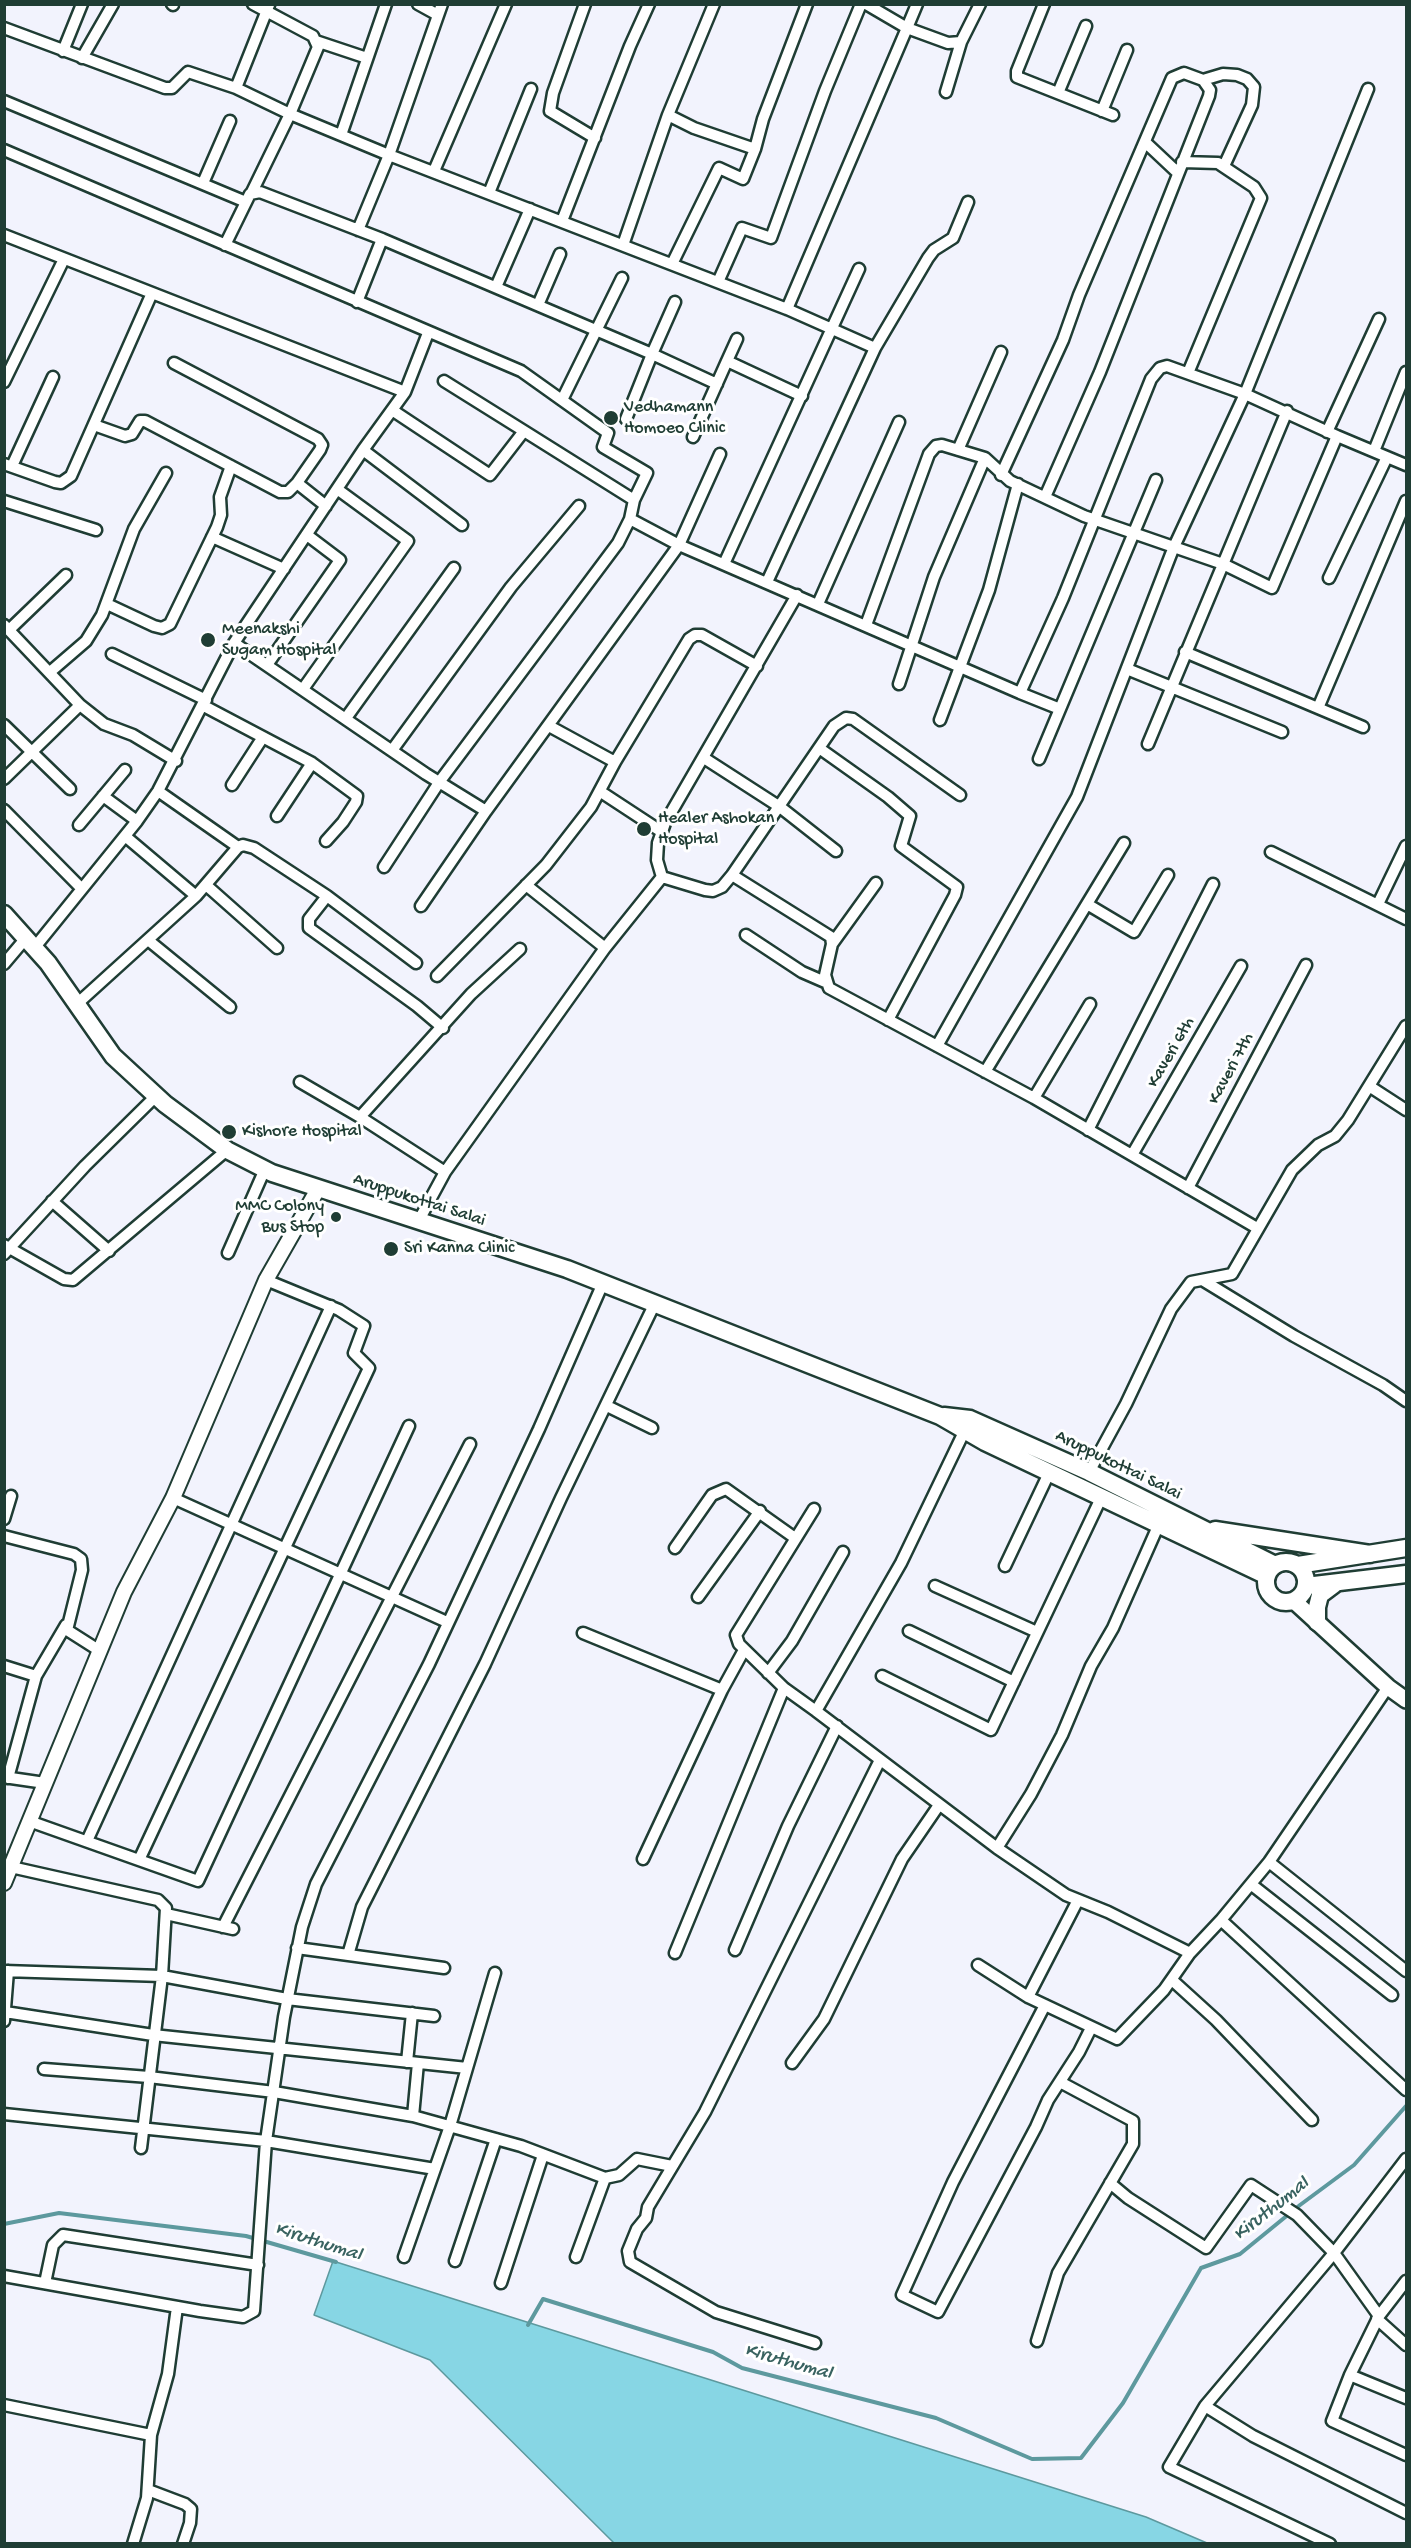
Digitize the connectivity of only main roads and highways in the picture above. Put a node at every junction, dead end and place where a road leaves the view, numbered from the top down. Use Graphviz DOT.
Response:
graph roads {
  1 [pos="4,915"];
  2 [pos="940,1416"];
  3 [pos="1200,1527"];
  4 [pos="1407,1548"];
  5 [pos="1370,1554"];
  6 [pos="1298,1565"];
  7 [pos="1271,1571"];
  8 [pos="1407,1574"];
  9 [pos="1337,1582"];
  10 [pos="1306,1586"];
  11 [pos="1294,1601"];
  12 [pos="1317,1622"];
  13 [pos="1407,1700"];
  1 -- 2 [label="main road, Aruppukottai Salai"];
  2 -- 3 [label="main road, Aruppukottai Salai"];
  2 -- 7 [label="main road, Aruppukottai Salai"];
  3 -- 5 [label="main road"];
  3 -- 7 [label="main road, Aruppukottai Salai"];
  4 -- 5 [label="main road"];
  5 -- 6 [label="main road"];
  6 -- 7 [label="main road"];
  6 -- 10 [label="main road"];
  7 -- 11 [label="main road"];
  8 -- 9 [label="main road"];
  9 -- 10 [label="main road"];
  9 -- 12 [label="main road"];
  10 -- 11 [label="main road"];
  11 -- 12 [label="main road"];
  12 -- 13 [label="main road"];
}
